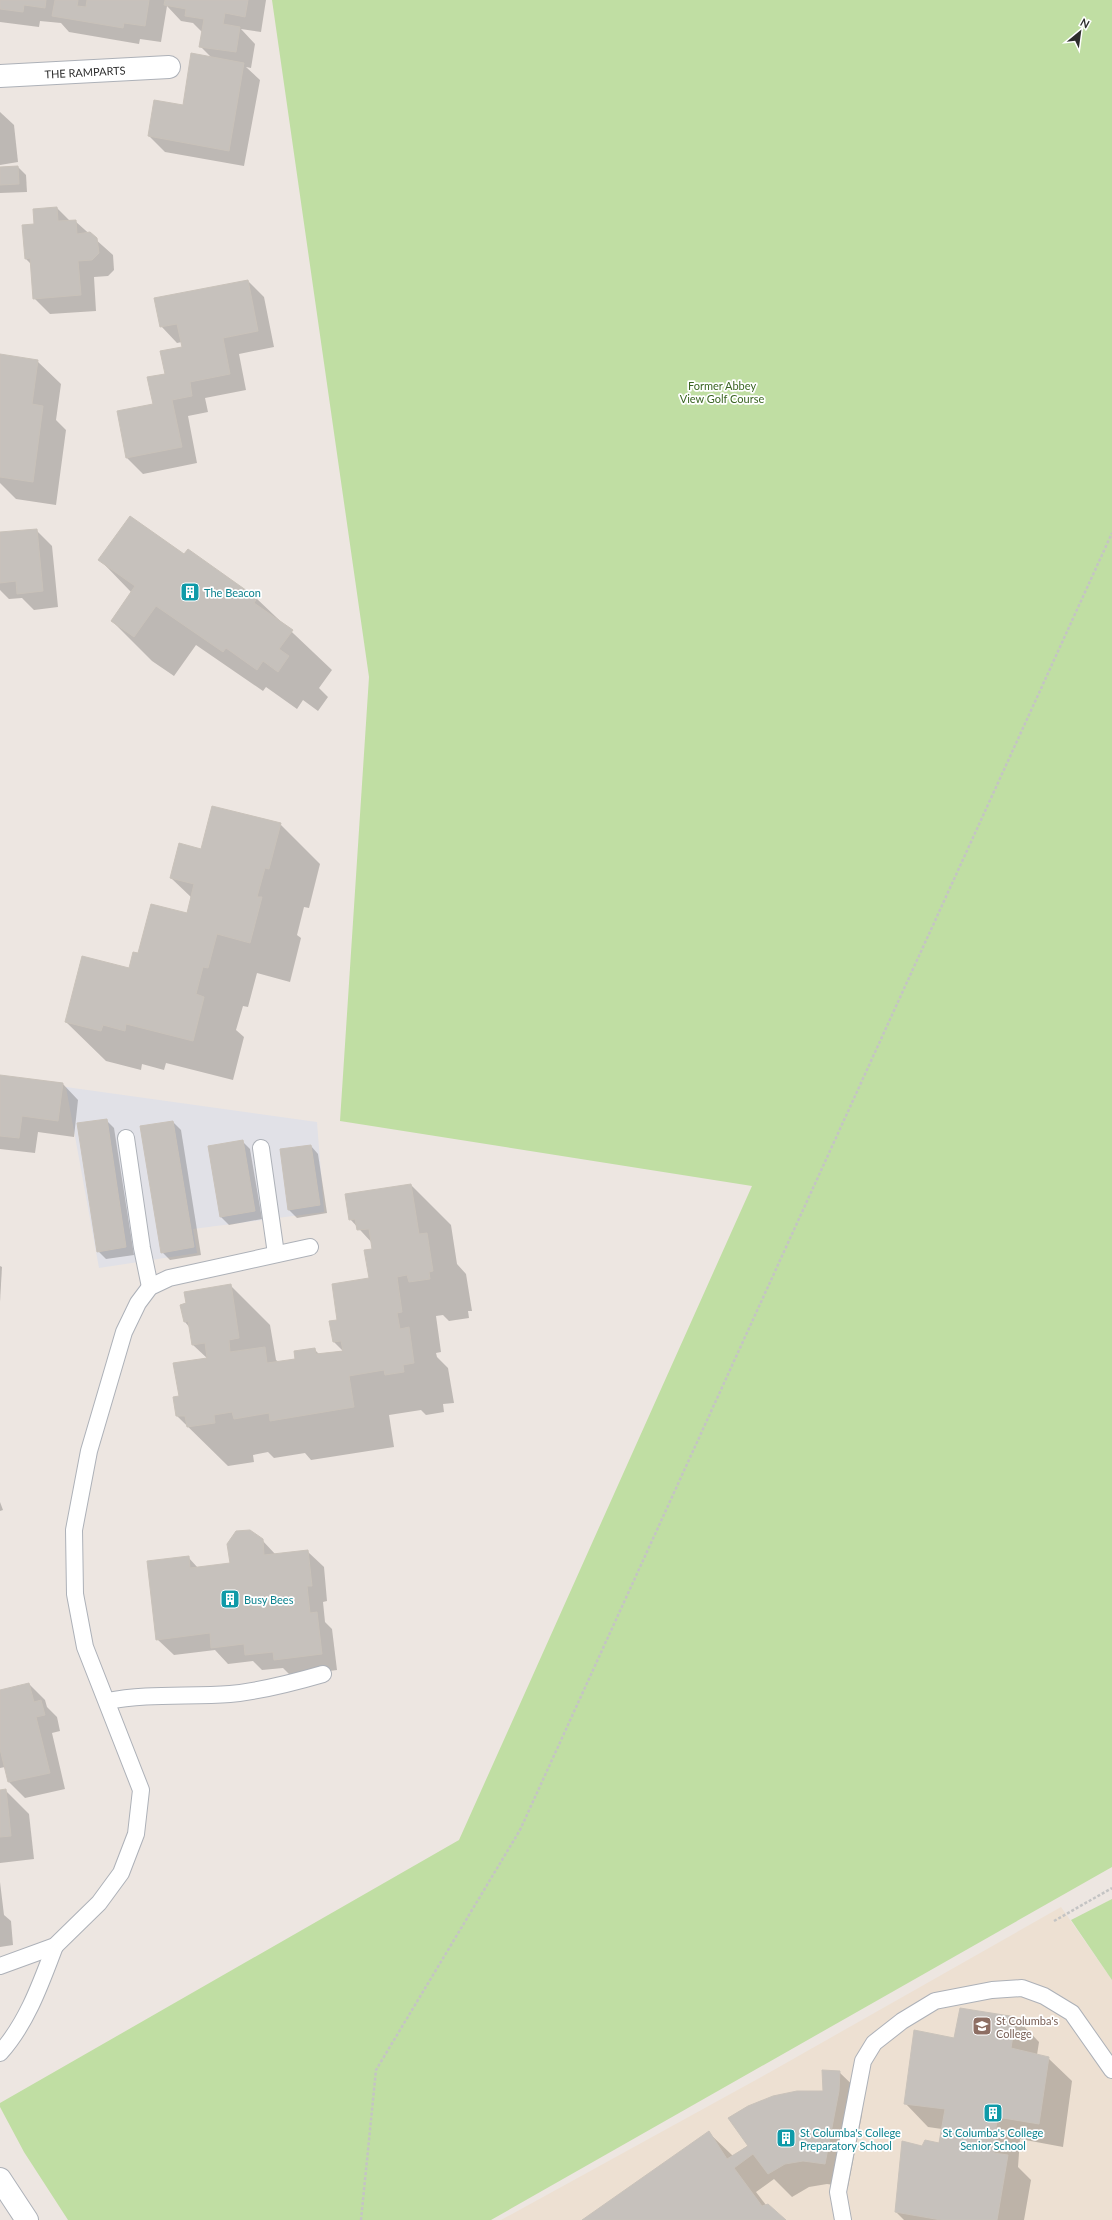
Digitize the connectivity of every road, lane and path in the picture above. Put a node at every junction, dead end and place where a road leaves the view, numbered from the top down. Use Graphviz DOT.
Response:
graph roads {
  1 [pos="169,68"];
  2 [pos="0,76"];
  3 [pos="1112,533"];
  4 [pos="126,1138"];
  5 [pos="260,1148"];
  6 [pos="310,1247"];
  7 [pos="276,1254"];
  8 [pos="150,1287"];
  9 [pos="323,1674"];
  10 [pos="107,1701"];
  11 [pos="1112,1888"];
  12 [pos="1054,1921"];
  13 [pos="55,1946"];
  14 [pos="0,1966"];
  15 [pos="0,2053"];
  16 [pos="1112,2070"];
  17 [pos="0,2179"];
  18 [pos="27,2220"];
  19 [pos="361,2220"];
  20 [pos="843,2220"];
  1 -- 2 [label="street, THE RAMPARTS"];
  3 -- 19 [label="path"];
  4 -- 8 [label="lane"];
  5 -- 7 [label="lane"];
  6 -- 7 [label="lane"];
  7 -- 8 [label="lane"];
  8 -- 10 [label="lane"];
  9 -- 10 [label="lane"];
  10 -- 13 [label="lane"];
  11 -- 12 [label="path"];
  13 -- 14 [label="lane"];
  13 -- 15 [label="lane"];
  16 -- 20 [label="lane"];
  17 -- 18 [label="street"];
}
